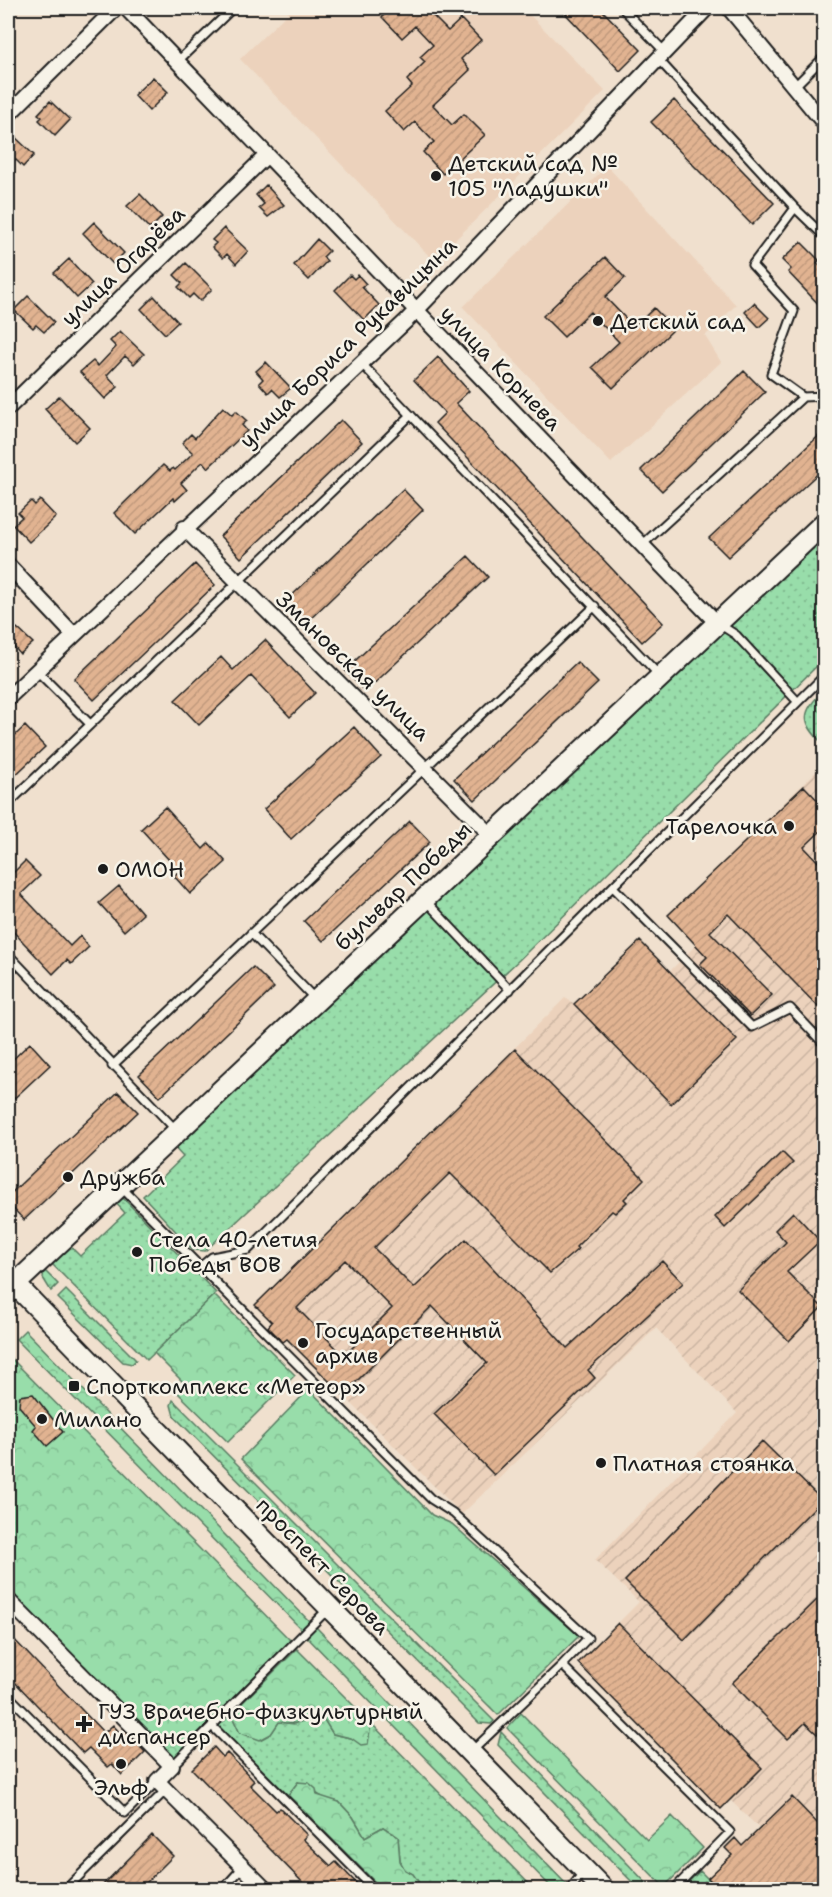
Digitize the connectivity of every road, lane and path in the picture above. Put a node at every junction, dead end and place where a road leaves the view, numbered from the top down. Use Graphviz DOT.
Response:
graph roads {
  1 [pos="116,8"];
  2 [pos="126,8"];
  3 [pos="233,8"];
  4 [pos="622,8"];
  5 [pos="707,8"];
  6 [pos="729,8"];
  7 [pos="661,56"];
  8 [pos="825,57"];
  9 [pos="179,60"];
  10 [pos="794,87"];
  11 [pos="8,115"];
  12 [pos="825,123"];
  13 [pos="267,155"];
  14 [pos="795,208"];
  15 [pos="825,236"];
  16 [pos="416,310"];
  17 [pos="362,363"];
  18 [pos="825,396"];
  19 [pos="803,397"];
  20 [pos="8,408"];
  21 [pos="411,415"];
  22 [pos="825,523"];
  23 [pos="184,528"];
  24 [pos="642,544"];
  25 [pos="8,565"];
  26 [pos="237,582"];
  27 [pos="595,606"];
  28 [pos="716,622"];
  29 [pos="73,634"];
  30 [pos="36,670"];
  31 [pos="660,676"];
  32 [pos="825,676"];
  33 [pos="8,698"];
  34 [pos="798,702"];
  35 [pos="90,724"];
  36 [pos="427,768"];
  37 [pos="8,804"];
  38 [pos="492,835"];
  39 [pos="613,887"];
  40 [pos="424,899"];
  41 [pos="251,933"];
  42 [pos="8,954"];
  43 [pos="510,990"];
  44 [pos="316,1001"];
  45 [pos="825,1044"];
  46 [pos="112,1066"];
  47 [pos="177,1131"];
  48 [pos="119,1185"];
  49 [pos="199,1268"];
  50 [pos="10,1284"];
  51 [pos="8,1600"];
  52 [pos="330,1607"];
  53 [pos="562,1665"];
  54 [pos="8,1695"];
  55 [pos="212,1726"];
  56 [pos="471,1752"];
  57 [pos="172,1766"];
  58 [pos="161,1786"];
  59 [pos="243,1867"];
  60 [pos="585,1870"];
  61 [pos="64,1890"];
  62 [pos="222,1890"];
  63 [pos="266,1890"];
  64 [pos="375,1890"];
  65 [pos="569,1890"];
  66 [pos="604,1890"];
  67 [pos="673,1890"];
  1 -- 11 [label="street"];
  2 -- 9 [label="street, улица Корнева"];
  3 -- 9 [label="lane"];
  4 -- 7 [label="lane"];
  5 -- 7 [label="street, улица Бориса Рукавицына"];
  6 -- 10 [label="street"];
  7 -- 14 [label="lane"];
  7 -- 16 [label="street, улица Бориса Рукавицына"];
  8 -- 10 [label="lane"];
  9 -- 13 [label="street, улица Корнева"];
  10 -- 12 [label="street"];
  13 -- 16 [label="street, улица Корнева"];
  13 -- 20 [label="street, улица Огарёва"];
  14 -- 15 [label="lane"];
  14 -- 19 [label="lane"];
  16 -- 17 [label="street, улица Бориса Рукавицына"];
  16 -- 24 [label="street, улица Корнева"];
  17 -- 21 [label="lane"];
  17 -- 23 [label="street, улица Бориса Рукавицына"];
  18 -- 19 [label="lane"];
  19 -- 24 [label="lane"];
  21 -- 26 [label="lane"];
  21 -- 27 [label="lane"];
  22 -- 28 [label="street, бульвар Победы"];
  23 -- 26 [label="street, Змановская улица"];
  23 -- 29 [label="street, улица Бориса Рукавицына"];
  24 -- 28 [label="street, улица Корнева"];
  25 -- 29 [label="street"];
  26 -- 35 [label="lane"];
  26 -- 36 [label="street, Змановская улица"];
  27 -- 31 [label="lane"];
  27 -- 36 [label="lane"];
  28 -- 31 [label="street, бульвар Победы"];
  28 -- 34 [label="lane, улица Корнева"];
  29 -- 30 [label="street, улица Бориса Рукавицына"];
  30 -- 33 [label="street, улица Бориса Рукавицына"];
  30 -- 35 [label="lane"];
  31 -- 38 [label="street, бульвар Победы"];
  32 -- 34 [label="lane"];
  34 -- 39 [label="lane"];
  35 -- 37 [label="lane"];
  36 -- 38 [label="street, Змановская улица"];
  36 -- 41 [label="lane"];
  38 -- 40 [label="street, бульвар Победы"];
  39 -- 43 [label="lane"];
  39 -- 45 [label="lane"];
  40 -- 43 [label="lane"];
  40 -- 44 [label="street, бульвар Победы"];
  41 -- 44 [label="lane"];
  41 -- 46 [label="lane"];
  42 -- 46 [label="lane"];
  43 -- 49 [label="lane"];
  44 -- 47 [label="street, бульвар Победы"];
  46 -- 47 [label="lane"];
  47 -- 48 [label="street, бульвар Победы"];
  48 -- 49 [label="lane"];
  48 -- 50 [label="street, бульвар Победы"];
  49 -- 53 [label="lane"];
  50 -- 52 [label="street, проспект Серова"];
  51 -- 57 [label="street"];
  52 -- 55 [label="lane"];
  52 -- 56 [label="street, проспект Серова"];
  53 -- 56 [label="lane"];
  53 -- 67 [label="lane"];
  54 -- 58 [label="lane"];
  55 -- 57 [label="lane"];
  55 -- 64 [label="lane"];
  56 -- 60 [label="street, проспект Серова"];
  57 -- 58 [label="street"];
  58 -- 59 [label="street"];
  58 -- 61 [label="lane"];
  59 -- 62 [label="lane"];
  59 -- 63 [label="street"];
  60 -- 65 [label="lane"];
  60 -- 66 [label="street, проспект Серова"];
}
